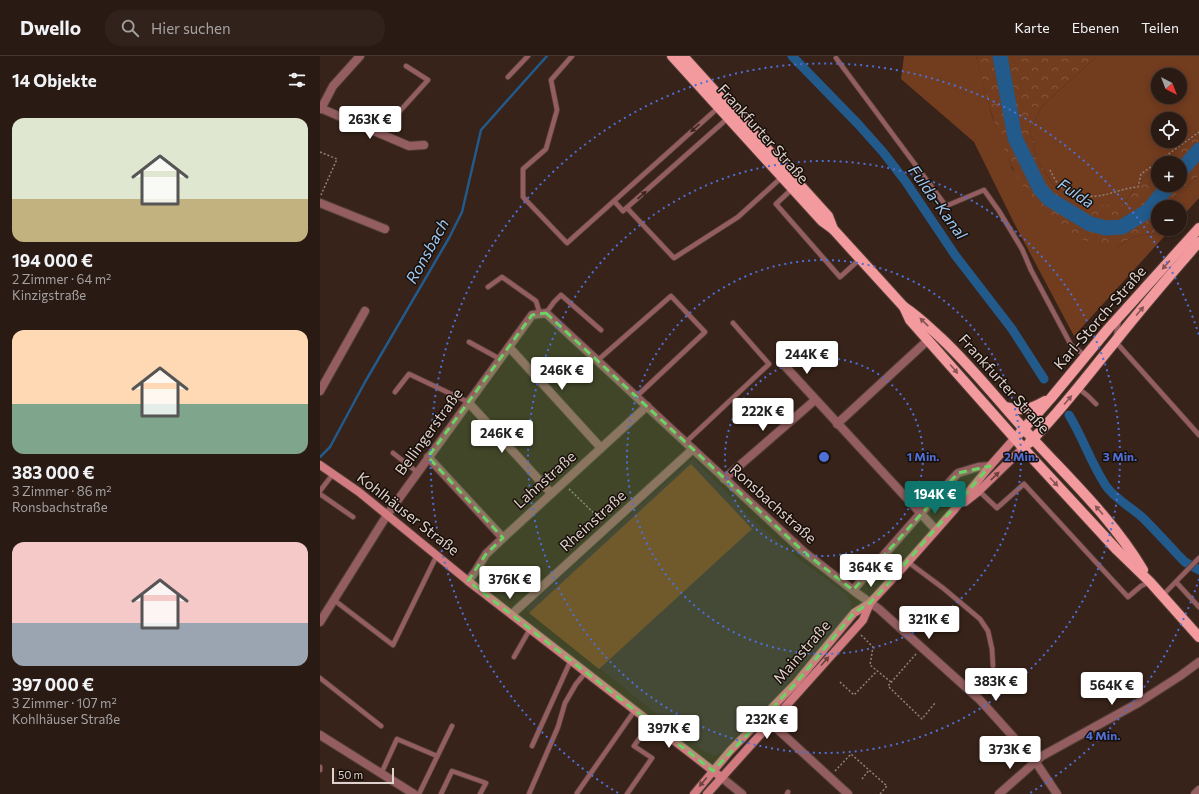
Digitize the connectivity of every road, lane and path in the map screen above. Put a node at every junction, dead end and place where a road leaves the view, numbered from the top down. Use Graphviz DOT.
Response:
graph roads {
  1 [pos="360,56"];
  2 [pos="528,56"];
  3 [pos="572,56"];
  4 [pos="672,56"];
  5 [pos="683,56"];
  6 [pos="836,58"];
  7 [pos="406,66"];
  8 [pos="508,76"];
  9 [pos="722,105"];
  10 [pos="320,108"];
  11 [pos="732,116"];
  12 [pos="1198,132"];
  13 [pos="380,133"];
  14 [pos="424,145"];
  15 [pos="320,152"];
  16 [pos="1050,170"];
  17 [pos="785,175"];
  18 [pos="795,186"];
  19 [pos="320,197"];
  20 [pos="614,201"];
  21 [pos="320,203"];
  22 [pos="627,208"];
  23 [pos="1199,228"];
  24 [pos="385,229"];
  25 [pos="1199,242"];
  26 [pos="860,259"];
  27 [pos="488,287"];
  28 [pos="904,308"];
  29 [pos="365,311"];
  30 [pos="543,313"];
  31 [pos="1119,316"];
  32 [pos="733,323"];
  33 [pos="601,330"];
  34 [pos="928,340"];
  35 [pos="1115,341"];
  36 [pos="469,342"];
  37 [pos="509,347"];
  38 [pos="1086,356"];
  39 [pos="500,359"];
  40 [pos="598,360"];
  41 [pos="783,364"];
  42 [pos="1078,388"];
  43 [pos="320,391"];
  44 [pos="395,392"];
  45 [pos="637,396"];
  46 [pos="1051,398"];
  47 [pos="815,400"];
  48 [pos="468,402"];
  49 [pos="1096,404"];
  50 [pos="647,406"];
  51 [pos="1006,407"];
  52 [pos="837,424"];
  53 [pos="1024,428"];
  54 [pos="1199,435"];
  55 [pos="1014,438"];
  56 [pos="1033,438"];
  57 [pos="686,442"];
  58 [pos="601,448"];
  59 [pos="1023,448"];
  60 [pos="693,449"];
  61 [pos="393,453"];
  62 [pos="428,457"];
  63 [pos="320,464"];
  64 [pos="990,466"];
  65 [pos="417,472"];
  66 [pos="333,474"];
  67 [pos="724,479"];
  68 [pos="563,483"];
  69 [pos="320,491"];
  70 [pos="979,491"];
  71 [pos="551,493"];
  72 [pos="320,494"];
  73 [pos="954,510"];
  74 [pos="387,514"];
  75 [pos="920,514"];
  76 [pos="353,517"];
  77 [pos="604,524"];
  78 [pos="936,530"];
  79 [pos="503,538"];
  80 [pos="436,555"];
  81 [pos="1197,560"];
  82 [pos="908,562"];
  83 [pos="468,581"];
  84 [pos="1150,582"];
  85 [pos="1176,582"];
  86 [pos="853,590"];
  87 [pos="1162,596"];
  88 [pos="334,600"];
  89 [pos="870,603"];
  90 [pos="1199,607"];
  91 [pos="512,614"];
  92 [pos="320,622"];
  93 [pos="530,628"];
  94 [pos="862,635"];
  95 [pos="1199,637"];
  96 [pos="917,652"];
  97 [pos="514,657"];
  98 [pos="571,660"];
  99 [pos="1199,662"];
  100 [pos="993,666"];
  101 [pos="877,671"];
  102 [pos="586,672"];
  103 [pos="320,678"];
  104 [pos="840,682"];
  105 [pos="891,682"];
  106 [pos="936,703"];
  107 [pos="635,710"];
  108 [pos="763,716"];
  109 [pos="651,722"];
  110 [pos="769,723"];
  111 [pos="381,726"];
  112 [pos="452,726"];
  113 [pos="320,735"];
  114 [pos="532,746"];
  115 [pos="437,756"];
  116 [pos="1035,761"];
  117 [pos="869,770"];
  118 [pos="712,771"];
  119 [pos="381,774"];
  120 [pos="832,775"];
  121 [pos="721,777"];
  122 [pos="862,779"];
  123 [pos="1199,790"];
  124 [pos="577,793"];
  125 [pos="414,794"];
  126 [pos="419,794"];
  127 [pos="441,794"];
  128 [pos="480,794"];
  129 [pos="529,794"];
  130 [pos="627,794"];
  131 [pos="694,794"];
  132 [pos="706,794"];
  133 [pos="742,794"];
  134 [pos="848,794"];
  135 [pos="880,794"];
  136 [pos="999,794"];
  137 [pos="1057,794"];
  138 [pos="1195,794"];
  1 -- 10 [label="street"];
  2 -- 8 [label="lane"];
  3 -- 20 [label="lane"];
  4 -- 9 [label="main road, Frankfurter Straße"];
  5 -- 9 [label="main road, Frankfurter Straße"];
  6 -- 38 [label="lane"];
  7 -- 13 [label="lane"];
  9 -- 11 [label="main road, Frankfurter Straße"];
  9 -- 20 [label="lane, one-way"];
  10 -- 13 [label="street"];
  11 -- 17 [label="main road, Frankfurter Straße"];
  22 -- 11 [label="lane, one-way"];
  12 -- 16 [label="path"];
  13 -- 14 [label="street"];
  15 -- 19 [label="path"];
  17 -- 18 [label="main road, Frankfurter Straße"];
  17 -- 22 [label="lane"];
  18 -- 26 [label="main road, Frankfurter Straße"];
  18 -- 26 [label="lane"];
  20 -- 22 [label="lane"];
  21 -- 24 [label="street"];
  23 -- 31 [label="main road, Karl-Storch-Straße, one-way"];
  35 -- 25 [label="main road, Karl-Storch-Straße, one-way"];
  26 -- 28 [label="main road, Frankfurter Straße"];
  27 -- 30 [label="lane"];
  28 -- 34 [label="main road, Frankfurter Straße"];
  51 -- 28 [label="main road, Frankfurter Straße, one-way"];
  29 -- 43 [label="street"];
  30 -- 33 [label="lane"];
  30 -- 37 [label="street, Bellingerstraße"];
  30 -- 40 [label="street, Ronsbachstraße"];
  31 -- 35 [label="lane"];
  31 -- 38 [label="main road, Karl-Storch-Straße"];
  32 -- 57 [label="lane"];
  34 -- 52 [label="street"];
  34 -- 55 [label="main road, Frankfurter Straße, one-way"];
  35 -- 42 [label="main road, Karl-Storch-Straße"];
  35 -- 54 [label="lane"];
  36 -- 39 [label="lane"];
  37 -- 39 [label="street, Bellingerstraße"];
  37 -- 58 [label="street"];
  38 -- 46 [label="main road, Karl-Storch-Straße"];
  39 -- 48 [label="street, Bellingerstraße"];
  40 -- 45 [label="street, Ronsbachstraße"];
  40 -- 45 [label="lane"];
  41 -- 47 [label="street"];
  42 -- 49 [label="lane"];
  56 -- 42 [label="main road, Karl-Storch-Straße, one-way"];
  44 -- 48 [label="lane"];
  45 -- 50 [label="street, Ronsbachstraße"];
  46 -- 51 [label="main road"];
  46 -- 53 [label="main road, Karl-Storch-Straße"];
  47 -- 52 [label="street"];
  47 -- 67 [label="street"];
  48 -- 62 [label="street, Bellingerstraße"];
  48 -- 71 [label="street"];
  50 -- 57 [label="street, Ronsbachstraße"];
  50 -- 58 [label="street, Lahnstraße"];
  51 -- 53 [label="main road, Frankfurter Straße"];
  52 -- 75 [label="street"];
  53 -- 55 [label="main road, Karl-Storch-Straße"];
  53 -- 56 [label="main road, Frankfurter Straße"];
  55 -- 59 [label="main road, Frankfurter Straße"];
  55 -- 64 [label="main road, Mainstraße"];
  56 -- 59 [label="main road, Karl-Storch-Straße"];
  84 -- 56 [label="main road, Frankfurter Straße, one-way"];
  57 -- 60 [label="street, Ronsbachstraße"];
  58 -- 68 [label="street, Lahnstraße"];
  70 -- 59 [label="main road, Mainstraße, one-way"];
  59 -- 84 [label="main road, Frankfurter Straße, one-way"];
  60 -- 67 [label="street, Ronsbachstraße"];
  60 -- 91 [label="street, Rheinstraße"];
  61 -- 65 [label="lane"];
  62 -- 65 [label="street, Bellingerstraße"];
  62 -- 79 [label="street"];
  63 -- 66 [label="main road, Kohlhäuser Straße"];
  64 -- 73 [label="main road, Mainstraße"];
  64 -- 75 [label="street"];
  65 -- 74 [label="street, Bellingerstraße"];
  66 -- 69 [label="lane"];
  66 -- 74 [label="main road, Kohlhäuser Straße"];
  67 -- 86 [label="street, Ronsbachstraße"];
  68 -- 71 [label="street, Lahnstraße"];
  68 -- 77 [label="path"];
  70 -- 73 [label="main road, Mainstraße"];
  70 -- 84 [label="lane"];
  71 -- 79 [label="street, Lahnstraße"];
  72 -- 76 [label="lane"];
  73 -- 78 [label="main road, Mainstraße"];
  74 -- 80 [label="main road, Kohlhäuser Straße"];
  74 -- 88 [label="street, Bellingerstraße"];
  75 -- 78 [label="street"];
  75 -- 86 [label="street"];
  78 -- 82 [label="main road, Mainstraße"];
  79 -- 83 [label="street, Lahnstraße"];
  80 -- 83 [label="main road, Kohlhäuser Straße"];
  80 -- 88 [label="lane"];
  81 -- 85 [label="lane"];
  82 -- 89 [label="main road, Mainstraße"];
  82 -- 100 [label="lane"];
  83 -- 91 [label="main road, Kohlhäuser Straße"];
  84 -- 87 [label="main road, Frankfurter Straße"];
  85 -- 87 [label="lane"];
  85 -- 90 [label="lane"];
  86 -- 89 [label="street, Ronsbachstraße"];
  87 -- 95 [label="main road, Frankfurter Straße"];
  88 -- 92 [label="street, Bellingerstraße"];
  89 -- 108 [label="main road, Mainstraße"];
  110 -- 89 [label="main road, Mainstraße, one-way"];
  89 -- 116 [label="street, Ronsbachstraße"];
  91 -- 93 [label="main road, Kohlhäuser Straße"];
  93 -- 97 [label="lane"];
  93 -- 98 [label="main road, Kohlhäuser Straße"];
  94 -- 101 [label="path"];
  96 -- 105 [label="path"];
  98 -- 102 [label="main road, Kohlhäuser Straße"];
  98 -- 114 [label="lane"];
  99 -- 116 [label="street"];
  101 -- 104 [label="path"];
  101 -- 105 [label="path"];
  102 -- 107 [label="main road, Kohlhäuser Straße"];
  102 -- 129 [label="lane"];
  103 -- 111 [label="lane"];
  105 -- 106 [label="path"];
  107 -- 109 [label="main road, Kohlhäuser Straße"];
  107 -- 124 [label="lane"];
  108 -- 110 [label="street"];
  108 -- 118 [label="main road, Mainstraße"];
  109 -- 118 [label="main road, Kohlhäuser Straße"];
  109 -- 130 [label="lane"];
  110 -- 121 [label="main road, Mainstraße"];
  110 -- 134 [label="street"];
  112 -- 115 [label="lane"];
  113 -- 119 [label="street"];
  115 -- 119 [label="lane"];
  115 -- 126 [label="lane"];
  116 -- 136 [label="street"];
  116 -- 137 [label="street, Ronsbachstraße"];
  117 -- 120 [label="path"];
  117 -- 122 [label="path"];
  117 -- 135 [label="path"];
  118 -- 121 [label="main road, Kohlhäuser Straße"];
  118 -- 131 [label="main road, Mainstraße, one-way"];
  119 -- 125 [label="street"];
  121 -- 132 [label="main road, Mainstraße"];
  121 -- 133 [label="street, Kohlhäuser Straße"];
  123 -- 138 [label="street"];
  127 -- 128 [label="lane"];
}
